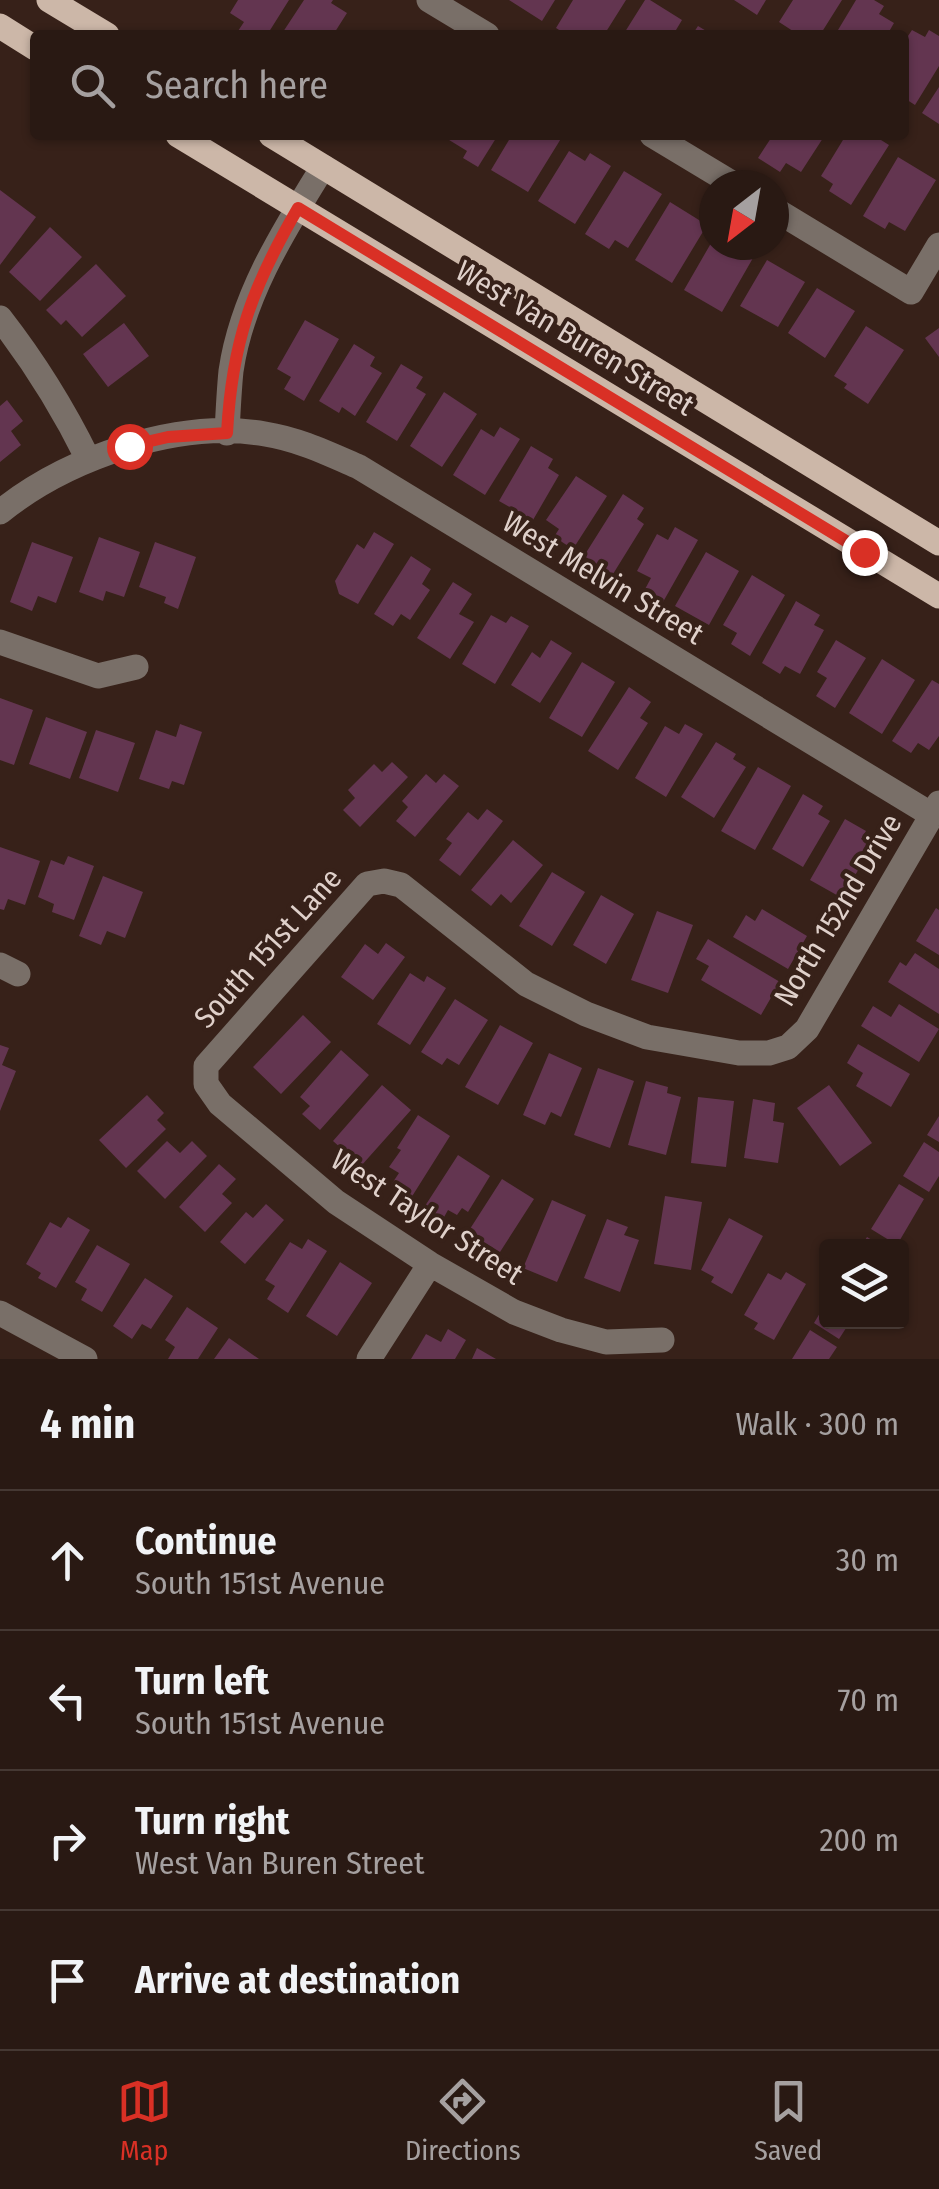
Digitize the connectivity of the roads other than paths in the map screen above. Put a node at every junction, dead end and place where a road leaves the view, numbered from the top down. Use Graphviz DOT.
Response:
graph roads {
  1 [pos="49,0"];
  2 [pos="429,0"];
  3 [pos="0,26"];
  4 [pos="99,30"];
  5 [pos="479,30"];
  6 [pos="30,45"];
  7 [pos="186,140"];
  8 [pos="279,140"];
  9 [pos="660,140"];
  10 [pos="323,167"];
  11 [pos="710,170"];
  12 [pos="298,208"];
  13 [pos="789,218"];
  14 [pos="939,245"];
  15 [pos="0,318"];
  16 [pos="227,433"];
  17 [pos="88,459"];
  18 [pos="0,512"];
  19 [pos="939,542"];
  20 [pos="939,596"];
  21 [pos="0,642"];
  22 [pos="136,667"];
  23 [pos="935,809"];
  24 [pos="384,881"];
  25 [pos="206,1066"];
  26 [pos="430,1264"];
  27 [pos="0,1313"];
  28 [pos="662,1340"];
  29 [pos="85,1359"];
  30 [pos="369,1359"];
  1 -- 4 [label="main road"];
  2 -- 5 [label="street"];
  3 -- 6 [label="main road"];
  7 -- 12 [label="main road, West Van Buren Street"];
  8 -- 10 [label="main road, West Van Buren Street"];
  9 -- 11 [label="street"];
  10 -- 12 [label="street"];
  10 -- 19 [label="main road, West Van Buren Street"];
  12 -- 16 [label="street"];
  12 -- 20 [label="main road, West Van Buren Street"];
  13 -- 14 [label="street"];
  15 -- 17 [label="street"];
  16 -- 17 [label="street, West Melvin Street"];
  16 -- 23 [label="street, West Melvin Street"];
  17 -- 18 [label="street, West Melvin Street"];
  21 -- 22 [label="street"];
  23 -- 24 [label="street, North 152nd Drive"];
  24 -- 25 [label="street, South 151st Lane"];
  25 -- 26 [label="street, West Taylor Street"];
  26 -- 28 [label="street, West Taylor Street"];
  26 -- 30 [label="street"];
  27 -- 29 [label="street"];
}
